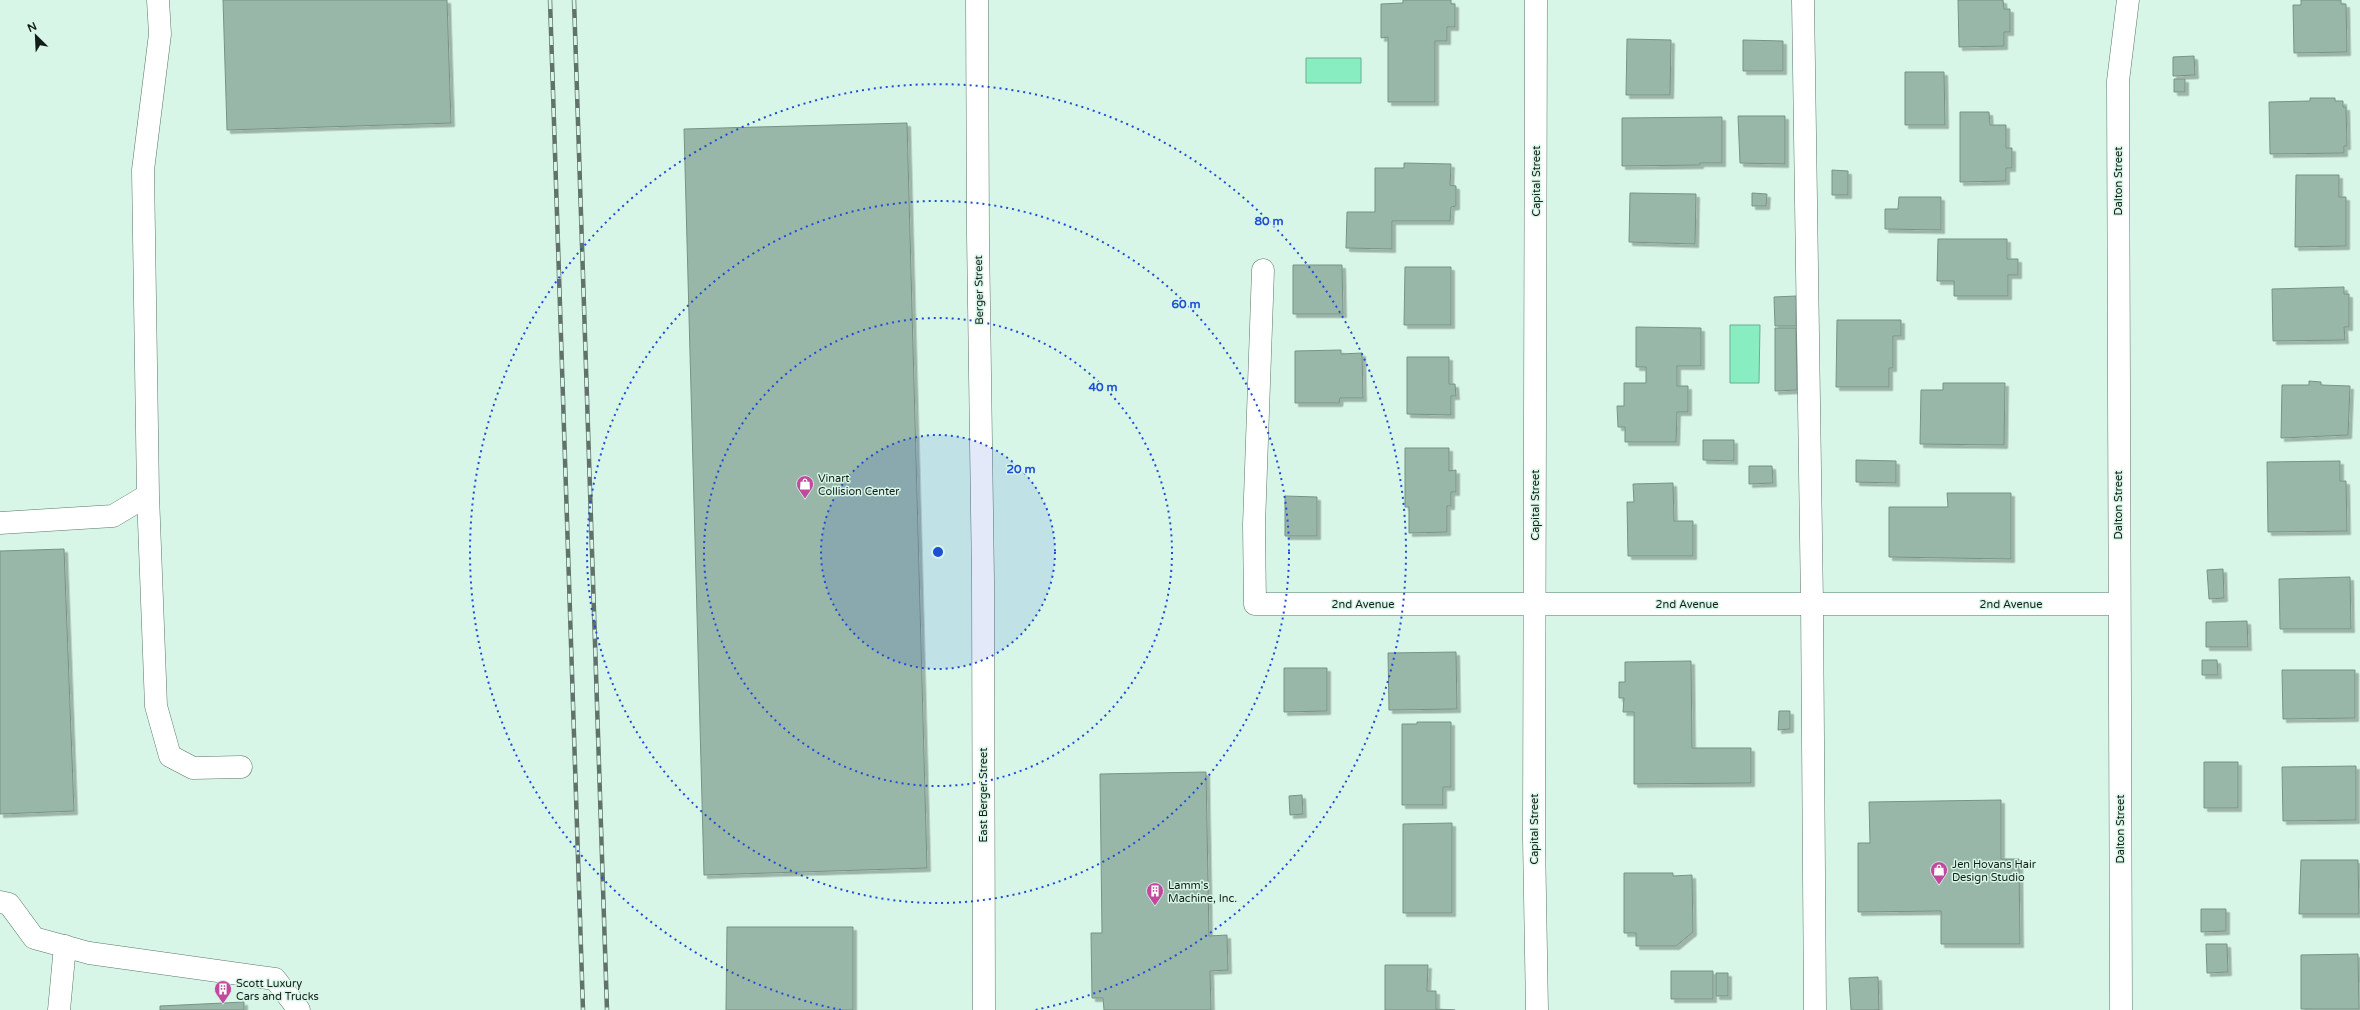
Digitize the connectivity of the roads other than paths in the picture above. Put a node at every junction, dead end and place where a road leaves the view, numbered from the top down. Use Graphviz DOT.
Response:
graph roads {
  1 [pos="158,0"];
  2 [pos="977,0"];
  3 [pos="1536,0"];
  4 [pos="1803,0"];
  5 [pos="2128,0"];
  6 [pos="1263,270"];
  7 [pos="148,495"];
  8 [pos="0,523"];
  9 [pos="983,580"];
  10 [pos="1535,604"];
  11 [pos="1812,604"];
  12 [pos="2118,604"];
  13 [pos="241,767"];
  14 [pos="0,902"];
  15 [pos="65,946"];
  16 [pos="59,1010"];
  17 [pos="299,1010"];
  18 [pos="984,1010"];
  19 [pos="1537,1010"];
  20 [pos="1815,1010"];
  21 [pos="2121,1010"];
  1 -- 7 [label="street"];
  2 -- 9 [label="street, Berger Street"];
  3 -- 10 [label="street, Capital Street"];
  4 -- 11 [label="street"];
  5 -- 12 [label="street, Dalton Street"];
  6 -- 10 [label="street, 2nd Avenue"];
  7 -- 8 [label="street"];
  7 -- 13 [label="street"];
  9 -- 18 [label="street, East Berger Street"];
  10 -- 11 [label="street, 2nd Avenue"];
  10 -- 19 [label="street, Capital Street"];
  11 -- 12 [label="street, 2nd Avenue"];
  11 -- 20 [label="street"];
  12 -- 21 [label="street, Dalton Street"];
  14 -- 15 [label="street"];
  15 -- 16 [label="street"];
  15 -- 17 [label="street"];
}
